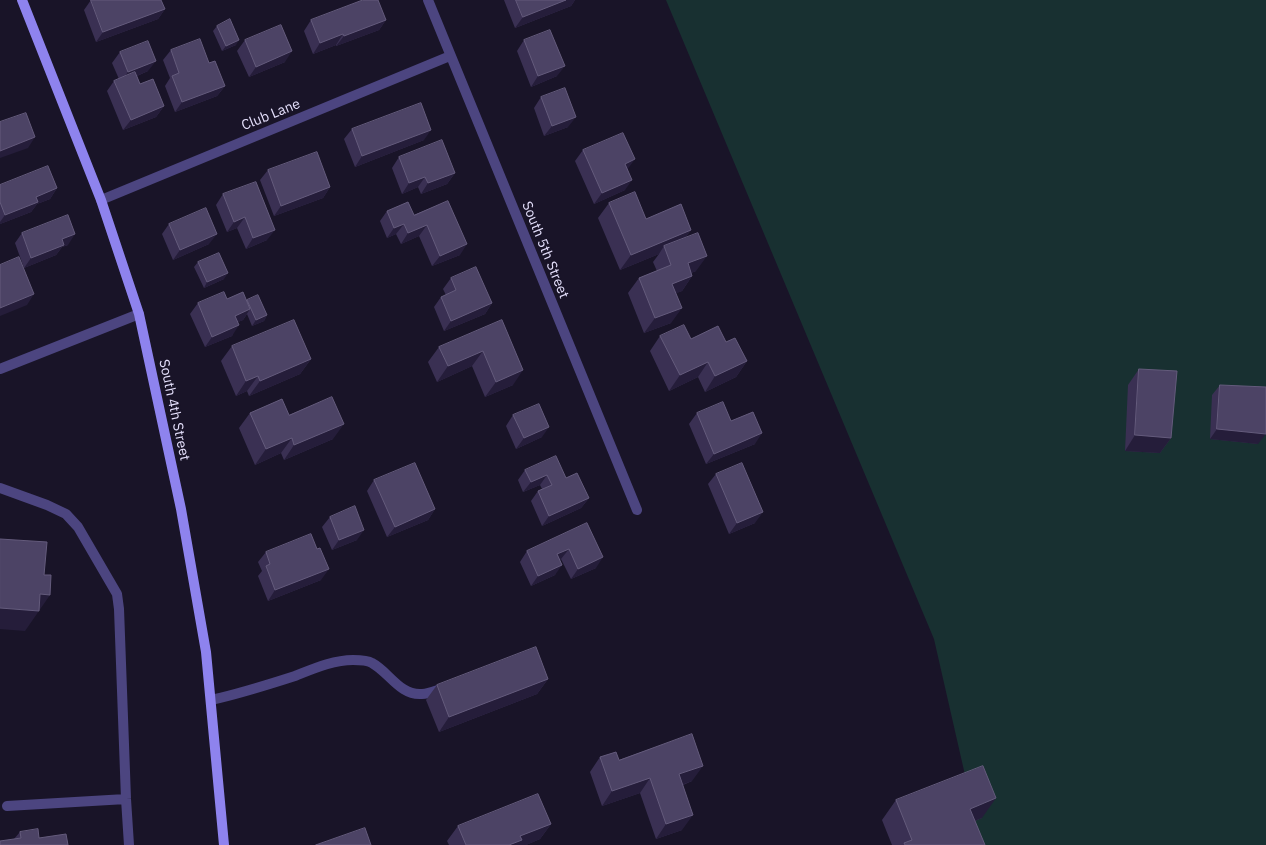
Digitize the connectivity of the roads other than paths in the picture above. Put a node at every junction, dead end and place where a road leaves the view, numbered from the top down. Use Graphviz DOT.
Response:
graph roads {
  1 [pos="22,0"];
  2 [pos="428,0"];
  3 [pos="450,56"];
  4 [pos="101,200"];
  5 [pos="139,314"];
  6 [pos="0,369"];
  7 [pos="0,488"];
  8 [pos="637,510"];
  9 [pos="458,682"];
  10 [pos="211,700"];
  11 [pos="126,800"];
  12 [pos="7,806"];
  13 [pos="129,845"];
  14 [pos="224,845"];
  1 -- 4 [label="main road, South 4th Street"];
  2 -- 3 [label="street, South 5th Street"];
  3 -- 4 [label="street, Club Lane"];
  3 -- 8 [label="street, South 5th Street"];
  4 -- 5 [label="main road, South 4th Street"];
  5 -- 6 [label="street"];
  5 -- 10 [label="main road, South 4th Street"];
  7 -- 11 [label="street"];
  9 -- 10 [label="street"];
  10 -- 14 [label="main road, South 4th Street"];
  11 -- 12 [label="street"];
  11 -- 13 [label="street"];
}
